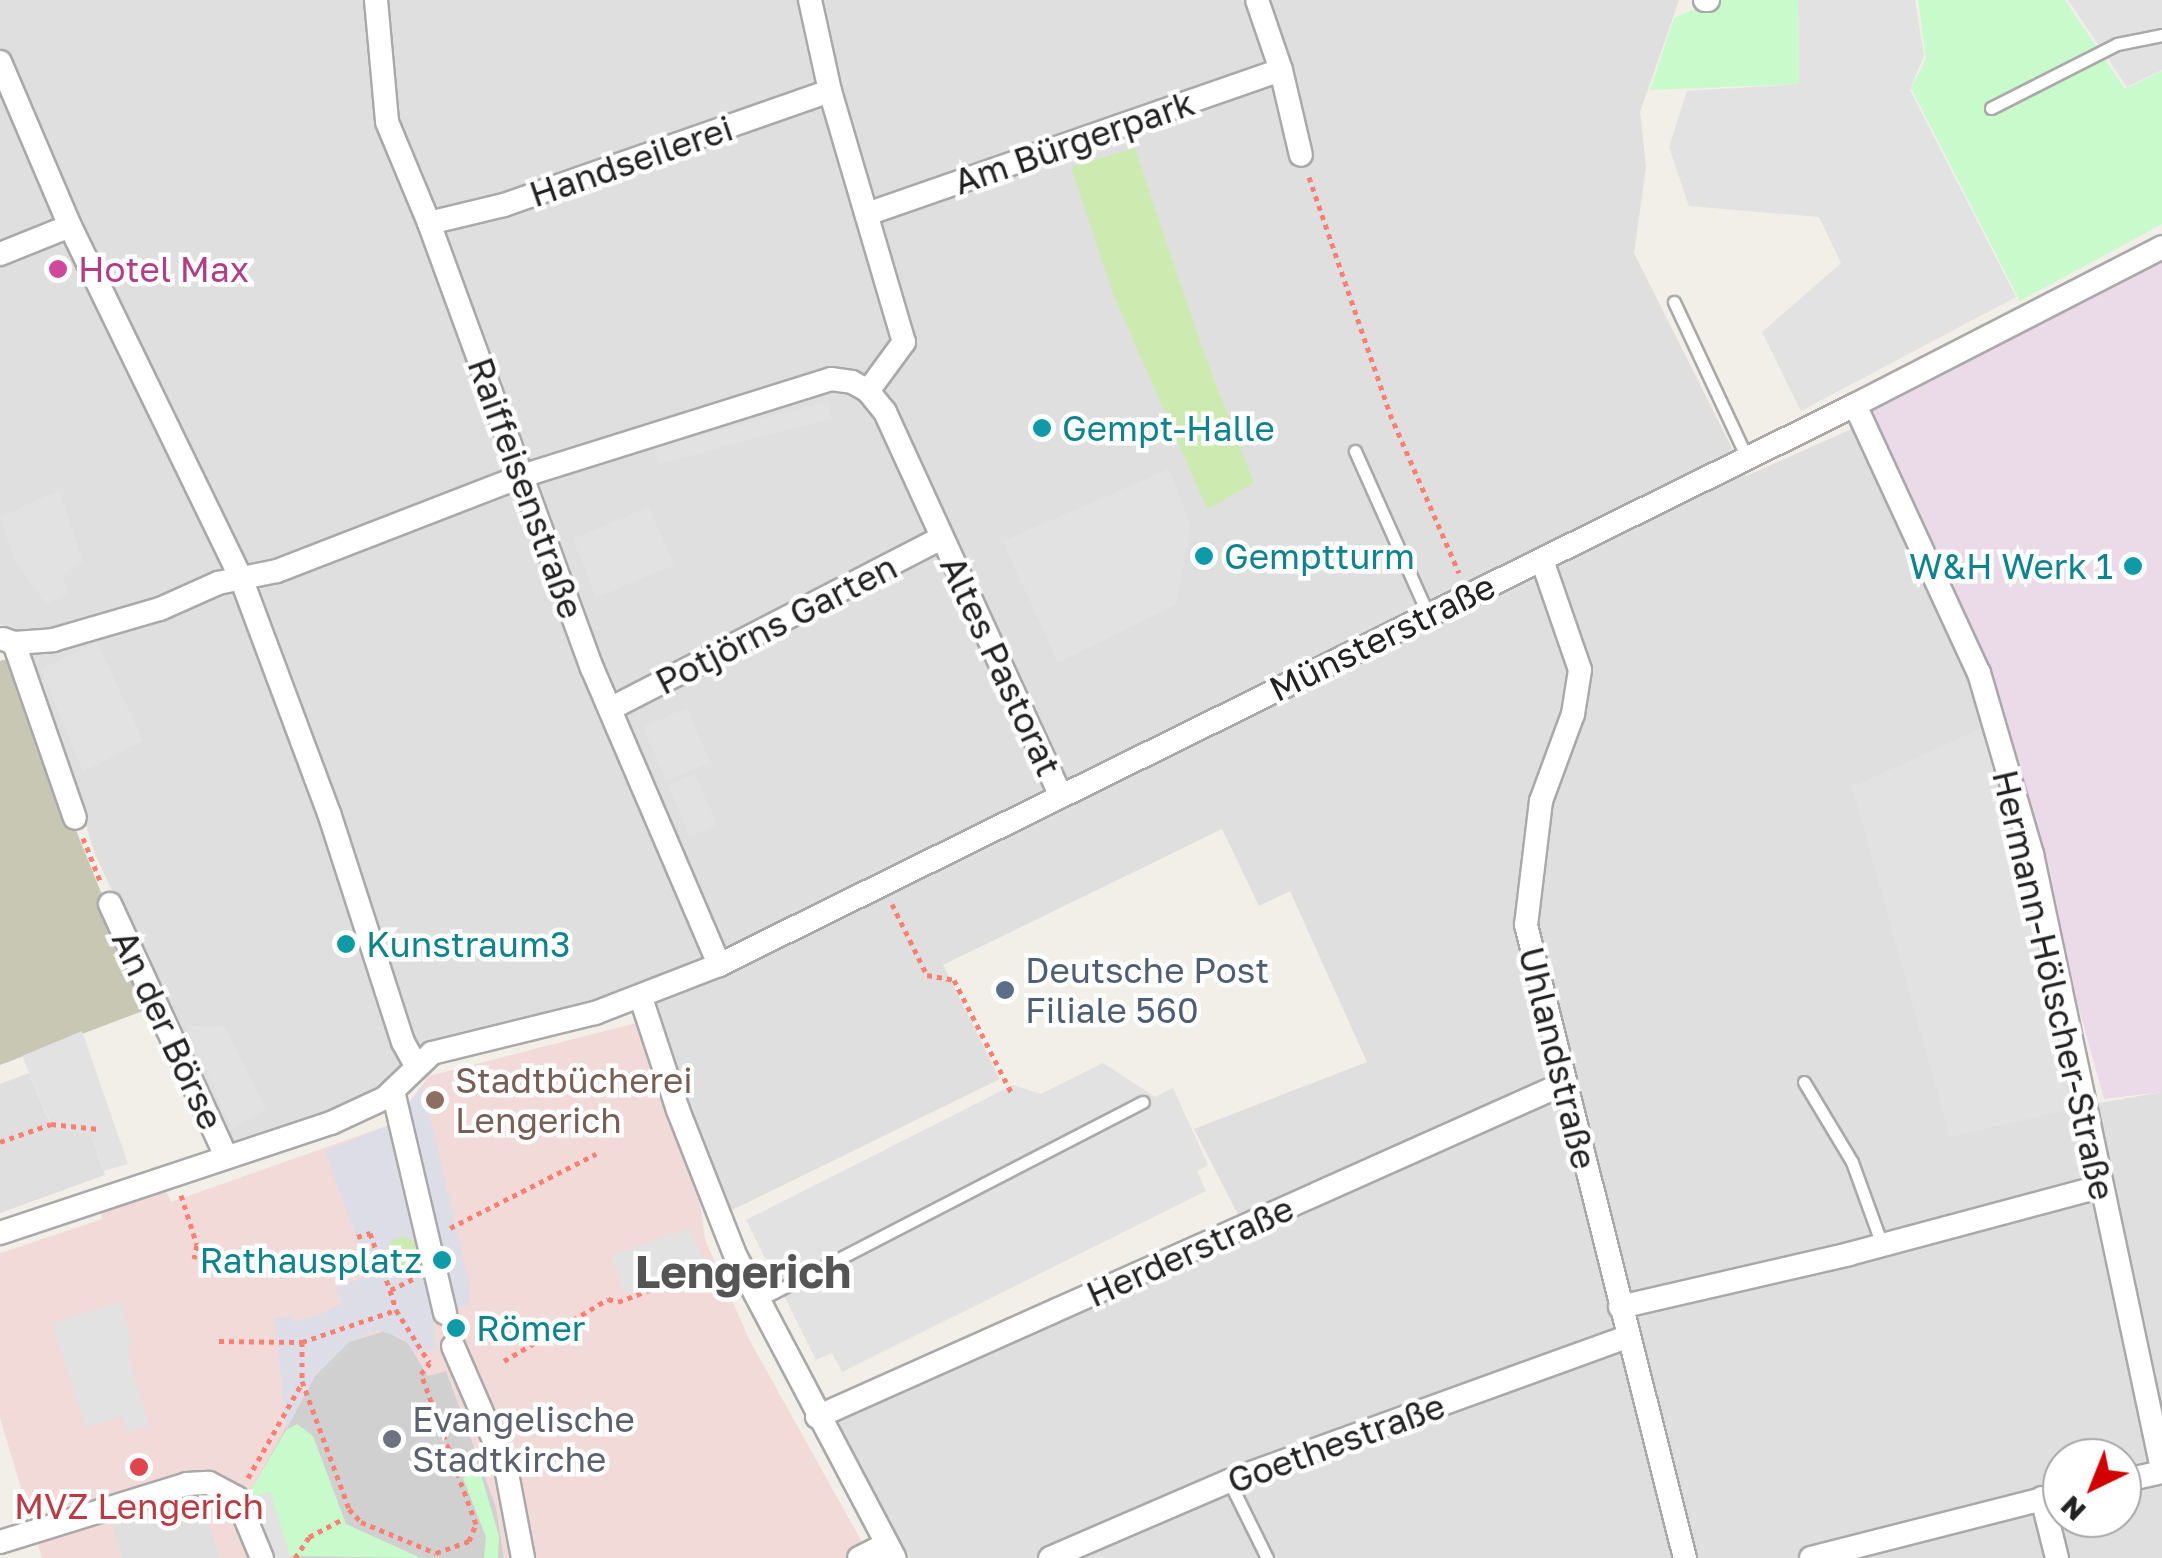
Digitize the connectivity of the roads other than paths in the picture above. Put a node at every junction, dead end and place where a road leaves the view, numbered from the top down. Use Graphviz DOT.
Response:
graph roads {
  1 [pos="376,0"];
  2 [pos="810,0"];
  3 [pos="1257,0"];
  4 [pos="2162,36"];
  5 [pos="0,62"];
  6 [pos="1281,70"];
  7 [pos="830,91"];
  8 [pos="1991,108"];
  9 [pos="1301,155"];
  10 [pos="867,214"];
  11 [pos="429,223"];
  12 [pos="70,226"];
  13 [pos="2162,247"];
  14 [pos="0,254"];
  15 [pos="1674,302"];
  16 [pos="868,392"];
  17 [pos="1855,406"];
  18 [pos="1355,451"];
  19 [pos="1747,458"];
  20 [pos="522,476"];
  21 [pos="942,538"];
  22 [pos="1542,560"];
  23 [pos="241,578"];
  24 [pos="1428,614"];
  25 [pos="7,640"];
  26 [pos="610,710"];
  27 [pos="1060,794"];
  28 [pos="74,818"];
  29 [pos="110,904"];
  30 [pos="720,965"];
  31 [pos="641,998"];
  32 [pos="415,1064"];
  33 [pos="1804,1082"];
  34 [pos="1563,1084"];
  35 [pos="393,1092"];
  36 [pos="1143,1102"];
  37 [pos="226,1156"];
  38 [pos="2099,1187"];
  39 [pos="0,1233"];
  40 [pos="1882,1245"];
  41 [pos="757,1301"];
  42 [pos="1620,1307"];
  43 [pos="445,1313"];
  44 [pos="1627,1337"];
  45 [pos="455,1352"];
  46 [pos="817,1417"];
  47 [pos="2162,1470"];
  48 [pos="1229,1482"];
  49 [pos="2042,1499"];
  50 [pos="0,1542"];
  51 [pos="891,1551"];
  52 [pos="1824,1556"];
  53 [pos="262,1558"];
  54 [pos="523,1558"];
  55 [pos="859,1558"];
  56 [pos="1050,1558"];
  57 [pos="1267,1558"];
  58 [pos="1685,1558"];
  1 -- 11 [label="street, Raiffeisenstraße"];
  2 -- 7 [label="street"];
  3 -- 6 [label="street"];
  4 -- 8 [label="lane"];
  5 -- 12 [label="street"];
  6 -- 9 [label="street"];
  6 -- 10 [label="street, Am Bürgerpark"];
  7 -- 10 [label="street"];
  7 -- 11 [label="street, Handseilerei"];
  10 -- 16 [label="street"];
  11 -- 20 [label="street, Raiffeisenstraße"];
  12 -- 14 [label="street"];
  12 -- 23 [label="street"];
  13 -- 17 [label="street, Münsterstraße"];
  15 -- 19 [label="lane"];
  16 -- 20 [label="street"];
  16 -- 21 [label="street, Altes Pastorat"];
  17 -- 19 [label="street, Münsterstraße"];
  17 -- 38 [label="street, Hermann-Hölscher-Straße"];
  18 -- 24 [label="lane"];
  19 -- 22 [label="street, Münsterstraße"];
  20 -- 23 [label="street"];
  20 -- 26 [label="street, Raiffeisenstraße"];
  21 -- 26 [label="street, Potjörns Garten"];
  21 -- 27 [label="street, Altes Pastorat"];
  22 -- 24 [label="street, Münsterstraße"];
  22 -- 34 [label="street, Uhlandstraße"];
  23 -- 25 [label="street"];
  23 -- 32 [label="street"];
  24 -- 27 [label="street, Münsterstraße"];
  25 -- 28 [label="street"];
  26 -- 30 [label="street, Raiffeisenstraße"];
  27 -- 30 [label="street, Münsterstraße"];
  29 -- 37 [label="street, An der Börse"];
  30 -- 31 [label="street, Münsterstraße"];
  31 -- 32 [label="street, Münsterstraße"];
  31 -- 41 [label="street"];
  32 -- 35 [label="street"];
  33 -- 40 [label="lane"];
  34 -- 42 [label="street, Uhlandstraße"];
  34 -- 46 [label="street, Herderstraße"];
  35 -- 37 [label="street"];
  35 -- 43 [label="street"];
  36 -- 41 [label="lane"];
  37 -- 39 [label="street"];
  38 -- 40 [label="street"];
  38 -- 47 [label="street, Hermann-Hölscher-Straße"];
  40 -- 42 [label="street"];
  41 -- 46 [label="street"];
  42 -- 44 [label="street, Uhlandstraße"];
  44 -- 48 [label="street, Goethestraße"];
  44 -- 58 [label="street, Uhlandstraße"];
  45 -- 54 [label="street"];
  46 -- 51 [label="street"];
  48 -- 56 [label="street, Goethestraße"];
  48 -- 57 [label="lane"];
  49 -- 52 [label="street"];
  50 -- 53 [label="street"];
  51 -- 55 [label="street"];
}
